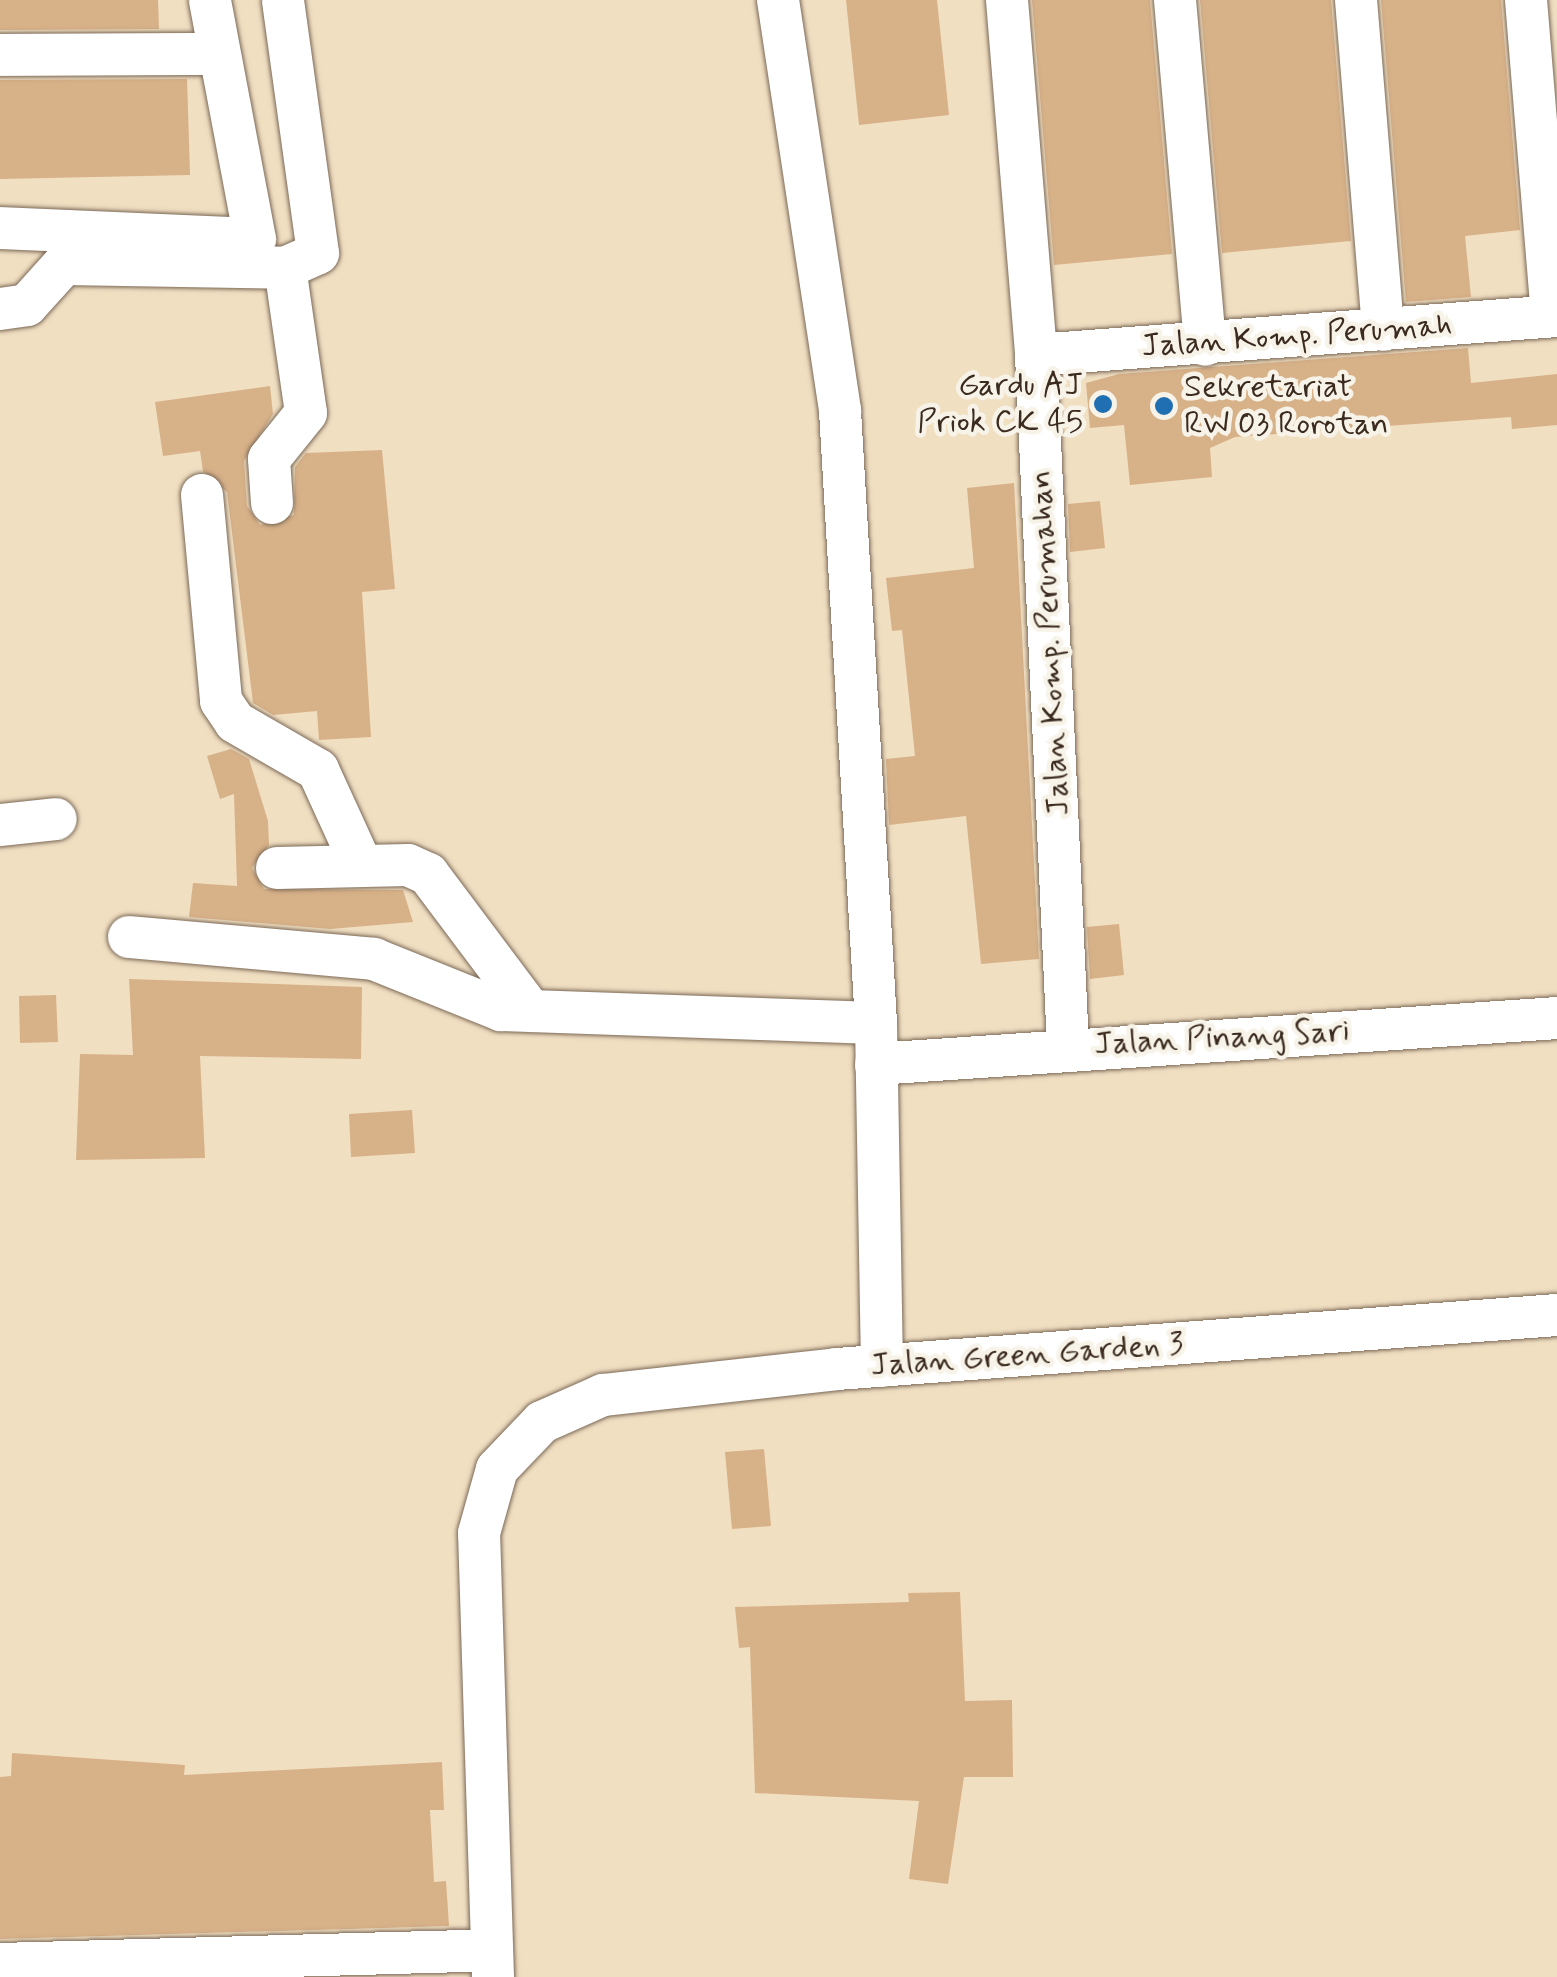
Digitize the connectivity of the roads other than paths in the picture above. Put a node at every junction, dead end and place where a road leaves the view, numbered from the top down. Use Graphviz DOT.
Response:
graph roads {
  1 [pos="210,0"];
  2 [pos="283,0"];
  3 [pos="778,0"];
  4 [pos="1007,0"];
  5 [pos="1176,0"];
  6 [pos="1356,0"];
  7 [pos="1526,0"];
  8 [pos="218,54"];
  9 [pos="0,55"];
  10 [pos="0,228"];
  11 [pos="285,268"];
  12 [pos="0,309"];
  13 [pos="1555,316"];
  14 [pos="1383,330"];
  15 [pos="1205,345"];
  16 [pos="1036,355"];
  17 [pos="202,495"];
  18 [pos="272,502"];
  19 [pos="56,819"];
  20 [pos="0,825"];
  21 [pos="361,864"];
  22 [pos="278,868"];
  23 [pos="129,937"];
  24 [pos="531,1012"];
  25 [pos="1557,1018"];
  26 [pos="1068,1047"];
  27 [pos="880,1050"];
  28 [pos="1557,1315"];
  29 [pos="882,1366"];
  30 [pos="0,1964"];
  31 [pos="493,1964"];
  1 -- 8 [label="street"];
  2 -- 11 [label="street"];
  3 -- 27 [label="street"];
  4 -- 16 [label="street, Jalan Komp. Perumahan"];
  5 -- 15 [label="street"];
  6 -- 14 [label="street"];
  7 -- 13 [label="street"];
  8 -- 9 [label="street"];
  8 -- 10 [label="street"];
  11 -- 12 [label="street"];
  11 -- 18 [label="street"];
  13 -- 14 [label="street, Jalan Komp. Perumah"];
  14 -- 15 [label="street, Jalan Komp. Perumah"];
  15 -- 16 [label="street, Jalan Komp. Perumah"];
  16 -- 26 [label="street, Jalan Komp. Perumahan"];
  17 -- 21 [label="street"];
  19 -- 20 [label="street"];
  21 -- 22 [label="street"];
  21 -- 24 [label="street"];
  23 -- 24 [label="street, Jalan Pinang Sari"];
  24 -- 27 [label="street, Jalan Pinang Sari"];
  25 -- 26 [label="street, Jalan Pinang Sari"];
  26 -- 27 [label="street, Jalan Pinang Sari"];
  27 -- 29 [label="street"];
  28 -- 29 [label="street, Jalan Green Garden 3"];
  29 -- 31 [label="street, Jalan Green Garden 3"];
  30 -- 31 [label="street"];
}
